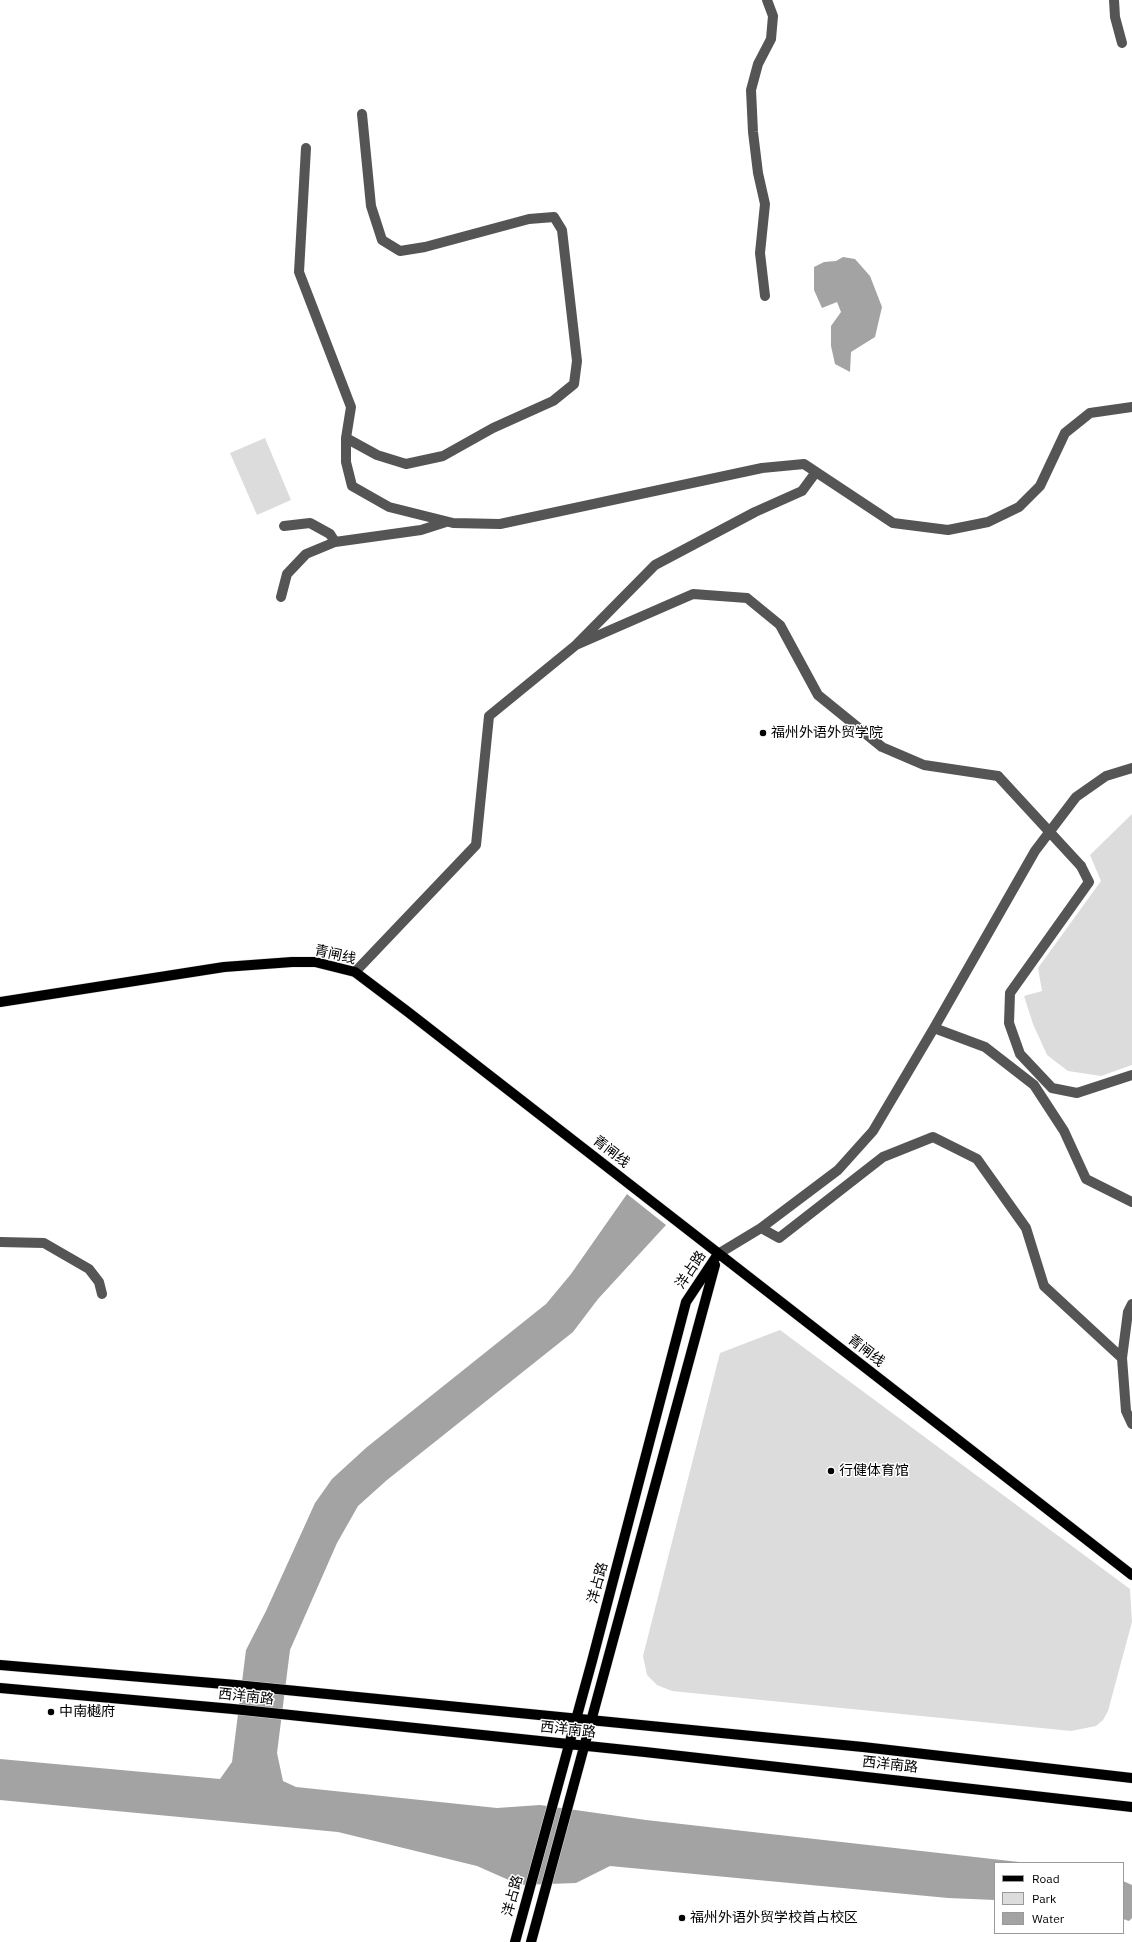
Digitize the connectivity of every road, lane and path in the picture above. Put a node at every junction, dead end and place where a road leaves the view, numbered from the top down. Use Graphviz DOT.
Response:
graph roads {
  1 [pos="767,0"];
  2 [pos="1114,0"];
  3 [pos="1122,43"];
  4 [pos="362,114"];
  5 [pos="306,148"];
  6 [pos="765,296"];
  7 [pos="1132,407"];
  8 [pos="346,438"];
  9 [pos="816,472"];
  10 [pos="446,522"];
  11 [pos="284,526"];
  12 [pos="335,542"];
  13 [pos="281,597"];
  14 [pos="576,645"];
  15 [pos="1132,768"];
  16 [pos="355,972"];
  17 [pos="0,1002"];
  18 [pos="934,1028"];
  19 [pos="1132,1075"];
  20 [pos="1132,1202"];
  21 [pos="761,1228"];
  22 [pos="0,1242"];
  23 [pos="718,1254"];
  24 [pos="102,1294"];
  25 [pos="1132,1304"];
  26 [pos="1122,1358"];
  27 [pos="1132,1424"];
  28 [pos="1132,1575"];
  29 [pos="0,1665"];
  30 [pos="0,1688"];
  31 [pos="576,1719"];
  32 [pos="591,1721"];
  33 [pos="569,1745"];
  34 [pos="584,1747"];
  35 [pos="1132,1778"];
  36 [pos="1132,1807"];
  37 [pos="515,1942"];
  38 [pos="531,1942"];
  1 -- 6 [label="street"];
  2 -- 3 [label="street"];
  4 -- 8 [label="street"];
  5 -- 8 [label="street"];
  7 -- 9 [label="street"];
  8 -- 10 [label="street"];
  9 -- 10 [label="street"];
  9 -- 14 [label="street"];
  10 -- 12 [label="street"];
  11 -- 12 [label="street"];
  12 -- 13 [label="street"];
  14 -- 16 [label="street"];
  14 -- 19 [label="street, bridge"];
  15 -- 18 [label="street"];
  16 -- 17 [label="main road, 青闸线"];
  16 -- 23 [label="main road, 青闸线"];
  18 -- 20 [label="street"];
  18 -- 21 [label="street"];
  21 -- 23 [label="street"];
  21 -- 26 [label="street"];
  22 -- 24 [label="street"];
  23 -- 28 [label="main road, 青闸线"];
  23 -- 31 [label="main road, 洋占路"];
  23 -- 32 [label="main road, 洋占路"];
  25 -- 26 [label="street"];
  26 -- 27 [label="street"];
  29 -- 31 [label="main road, 西洋南路"];
  30 -- 33 [label="main road, 西洋南路"];
  31 -- 32 [label="main road, 西洋南路"];
  31 -- 33 [label="main road, 洋占路"];
  32 -- 34 [label="main road, 洋占路"];
  32 -- 35 [label="main road, 西洋南路"];
  33 -- 34 [label="main road, 西洋南路"];
  33 -- 37 [label="main road, 洋占路"];
  34 -- 36 [label="main road, 西洋南路"];
  34 -- 38 [label="main road, 洋占路"];
}
